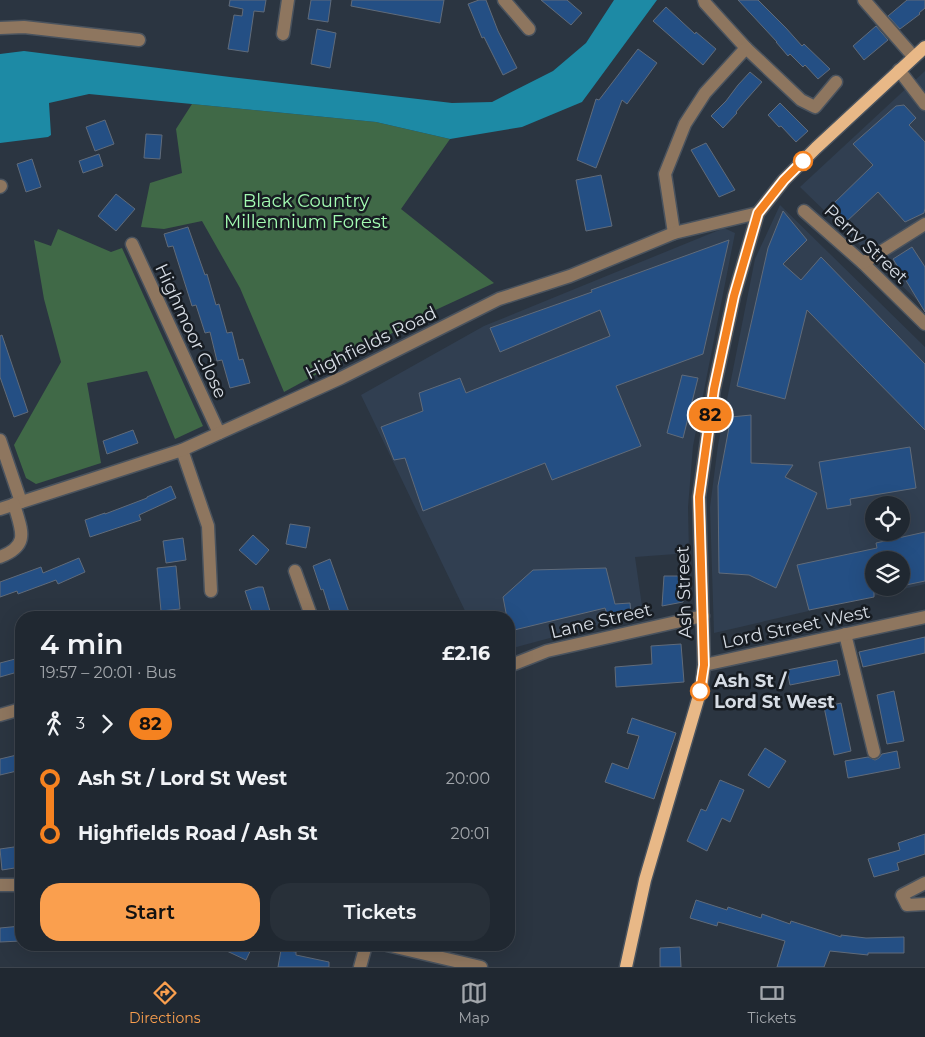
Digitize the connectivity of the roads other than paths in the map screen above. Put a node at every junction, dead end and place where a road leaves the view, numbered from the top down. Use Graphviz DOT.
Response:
graph roads {
  1 [pos="288,0"];
  2 [pos="504,0"];
  3 [pos="704,0"];
  4 [pos="864,0"];
  5 [pos="0,28"];
  6 [pos="529,29"];
  7 [pos="283,34"];
  8 [pos="139,40"];
  9 [pos="925,46"];
  10 [pos="746,48"];
  11 [pos="913,56"];
  12 [pos="899,70"];
  13 [pos="836,82"];
  14 [pos="925,104"];
  15 [pos="804,211"];
  16 [pos="758,213"];
  17 [pos="925,224"];
  18 [pos="674,233"];
  19 [pos="132,244"];
  20 [pos="863,263"];
  21 [pos="925,324"];
  22 [pos="219,434"];
  23 [pos="0,440"];
  24 [pos="182,450"];
  25 [pos="17,503"];
  26 [pos="0,509"];
  27 [pos="0,557"];
  28 [pos="295,571"];
  29 [pos="211,590"];
  30 [pos="309,611"];
  31 [pos="703,616"];
  32 [pos="925,617"];
  33 [pos="845,634"];
  34 [pos="515,664"];
  35 [pos="704,665"];
  36 [pos="15,711"];
  37 [pos="0,715"];
  38 [pos="874,752"];
  39 [pos="925,882"];
  40 [pos="15,884"];
  41 [pos="0,885"];
  42 [pos="925,904"];
  43 [pos="364,951"];
  44 [pos="412,951"];
  45 [pos="475,966"];
  46 [pos="360,967"];
  47 [pos="626,967"];
  1 -- 7 [label="street"];
  2 -- 6 [label="street"];
  3 -- 10 [label="street"];
  4 -- 11 [label="street"];
  5 -- 8 [label="street"];
  9 -- 11 [label="main road"];
  10 -- 13 [label="street"];
  10 -- 18 [label="street"];
  11 -- 12 [label="main road"];
  12 -- 14 [label="street"];
  12 -- 16 [label="main road"];
  15 -- 20 [label="street, Perry Street"];
  16 -- 18 [label="street, Highfields Road"];
  16 -- 31 [label="main road, Ash Street"];
  17 -- 20 [label="street"];
  18 -- 22 [label="street, Highfields Road"];
  19 -- 22 [label="street, Highmoor Close"];
  20 -- 21 [label="street, Perry Street"];
  22 -- 24 [label="street, Highfields Road"];
  23 -- 25 [label="street"];
  24 -- 25 [label="street, Highfields Road"];
  24 -- 29 [label="street"];
  25 -- 26 [label="street, Highfields Road"];
  25 -- 27 [label="street"];
  28 -- 30 [label="street"];
  31 -- 34 [label="street, Lane Street"];
  31 -- 35 [label="main road, Ash Street"];
  32 -- 33 [label="street, Lord Street West"];
  33 -- 35 [label="street, Lord Street West"];
  33 -- 38 [label="street"];
  35 -- 47 [label="main road, Ash Street"];
  36 -- 37 [label="street"];
  39 -- 42 [label="street"];
  40 -- 41 [label="street"];
  43 -- 46 [label="street"];
  44 -- 45 [label="street"];
}
